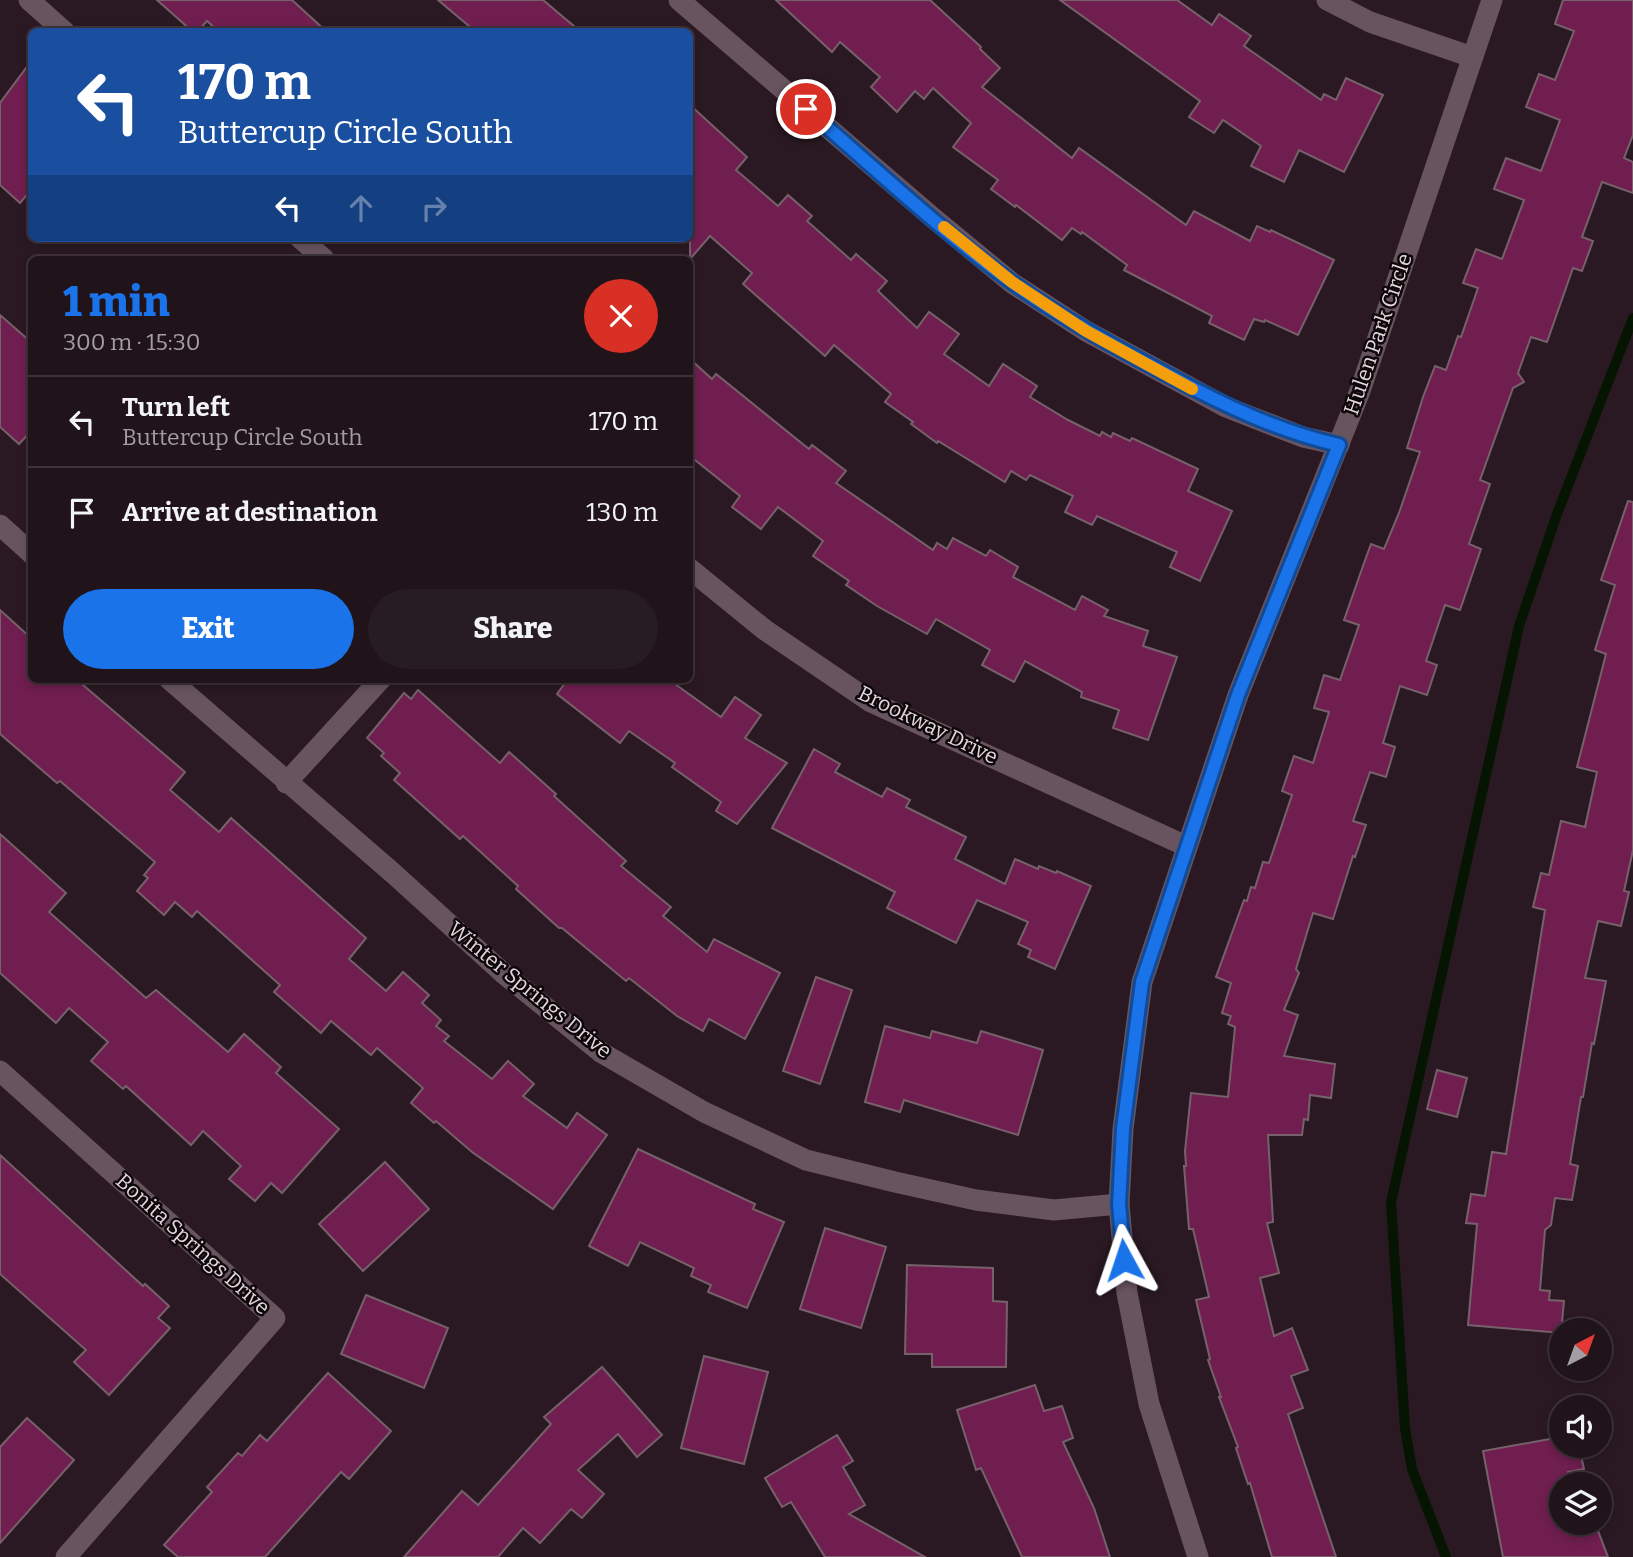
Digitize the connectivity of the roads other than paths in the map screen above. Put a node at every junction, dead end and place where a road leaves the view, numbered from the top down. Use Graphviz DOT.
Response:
graph roads {
  1 [pos="29,0"];
  2 [pos="679,0"];
  3 [pos="1327,0"];
  4 [pos="1492,0"];
  5 [pos="60,28"];
  6 [pos="1472,57"];
  7 [pos="305,242"];
  8 [pos="321,256"];
  9 [pos="1339,445"];
  10 [pos="0,525"];
  11 [pos="28,550"];
  12 [pos="693,571"];
  13 [pos="174,683"];
  14 [pos="377,683"];
  15 [pos="286,783"];
  16 [pos="1186,846"];
  17 [pos="0,1071"];
  18 [pos="1119,1204"];
  19 [pos="66,1557"];
  20 [pos="1198,1557"];
  1 -- 5 [label="street"];
  2 -- 9 [label="street"];
  3 -- 6 [label="street"];
  4 -- 6 [label="street, Hulen Park Circle"];
  6 -- 9 [label="street, Hulen Park Circle"];
  7 -- 8 [label="street"];
  9 -- 16 [label="street, Hulen Park Circle"];
  10 -- 11 [label="street"];
  12 -- 16 [label="street, Brookway Drive"];
  13 -- 15 [label="street, Winter Springs Drive"];
  14 -- 15 [label="street"];
  15 -- 18 [label="street, Winter Springs Drive"];
  16 -- 18 [label="street, Hulen Park Circle"];
  17 -- 19 [label="street, Bonita Springs Drive"];
  18 -- 20 [label="street, Hulen Park Circle"];
}
